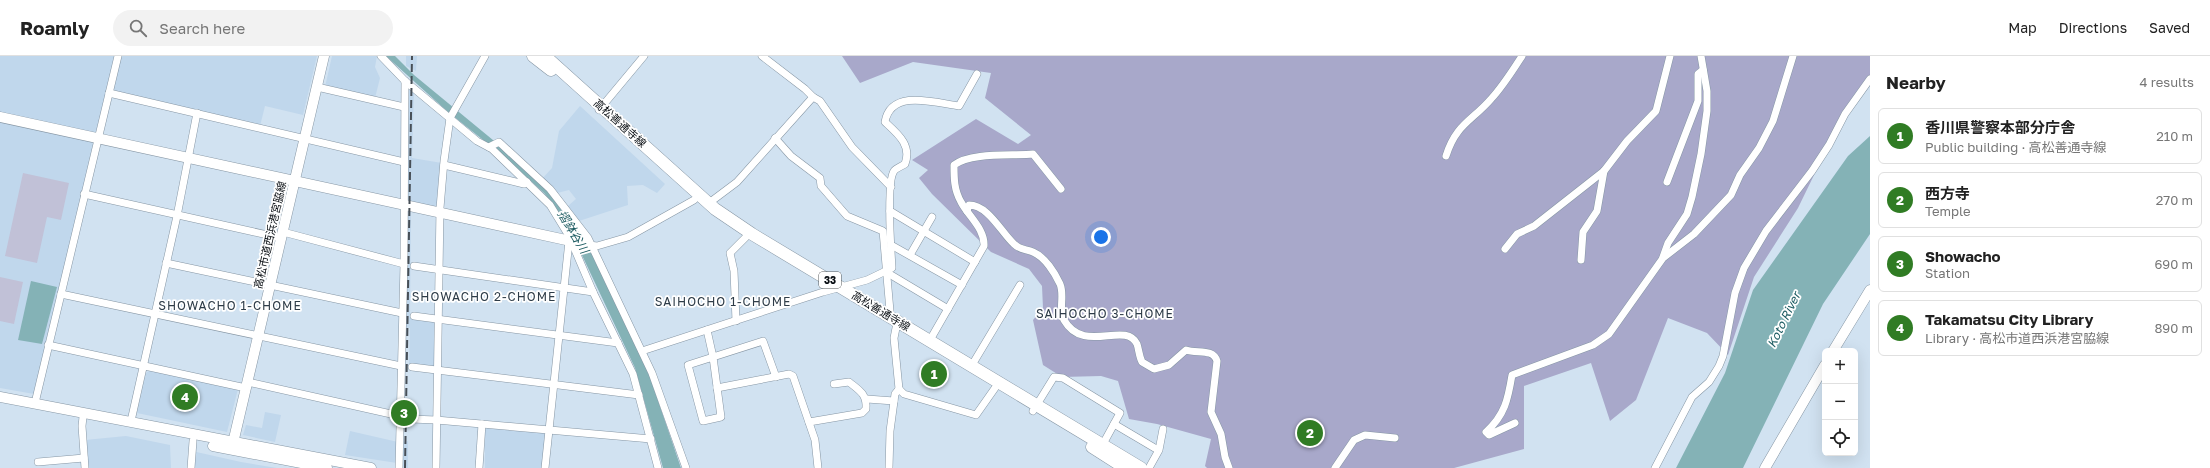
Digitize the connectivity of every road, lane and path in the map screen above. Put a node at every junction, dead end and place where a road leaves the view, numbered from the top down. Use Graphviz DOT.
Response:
graph roads {
  1 [pos="118,56"];
  2 [pos="324,56"];
  3 [pos="381,56"];
  4 [pos="484,56"];
  5 [pos="533,56"];
  6 [pos="545,56"];
  7 [pos="644,56"];
  8 [pos="762,56"];
  9 [pos="1522,56"];
  10 [pos="1670,56"];
  11 [pos="1701,56"];
  12 [pos="1793,56"];
  13 [pos="1703,70"];
  14 [pos="977,74"];
  15 [pos="1870,79"];
  16 [pos="405,81"];
  17 [pos="317,87"];
  18 [pos="109,93"];
  19 [pos="813,97"];
  20 [pos="404,107"];
  21 [pos="600,109"];
  22 [pos="197,113"];
  23 [pos="0,117"];
  24 [pos="450,117"];
  25 [pos="98,138"];
  26 [pos="775,138"];
  27 [pos="305,139"];
  28 [pos="492,146"];
  29 [pos="1446,156"];
  30 [pos="189,158"];
  31 [pos="404,162"];
  32 [pos="444,165"];
  33 [pos="1604,171"];
  34 [pos="295,181"];
  35 [pos="527,182"];
  36 [pos="1666,182"];
  37 [pos="891,187"];
  38 [pos="1061,189"];
  39 [pos="84,194"];
  40 [pos="694,200"];
  41 [pos="404,204"];
  42 [pos="709,204"];
  43 [pos="890,211"];
  44 [pos="967,211"];
  45 [pos="440,212"];
  46 [pos="177,216"];
  47 [pos="932,218"];
  48 [pos="924,231"];
  49 [pos="282,235"];
  50 [pos="746,237"];
  51 [pos="572,241"];
  52 [pos="591,245"];
  53 [pos="891,245"];
  54 [pos="1505,249"];
  55 [pos="910,254"];
  56 [pos="1663,258"];
  57 [pos="1581,260"];
  58 [pos="975,262"];
  59 [pos="166,263"];
  60 [pos="404,264"];
  61 [pos="414,266"];
  62 [pos="438,270"];
  63 [pos="886,272"];
  64 [pos="962,285"];
  65 [pos="1020,285"];
  66 [pos="270,286"];
  67 [pos="837,288"];
  68 [pos="564,289"];
  69 [pos="1870,290"];
  70 [pos="592,292"];
  71 [pos="60,294"];
  72 [pos="948,309"];
  73 [pos="402,313"];
  74 [pos="155,314"];
  75 [pos="888,315"];
  76 [pos="414,316"];
  77 [pos="438,319"];
  78 [pos="736,321"];
  79 [pos="896,328"];
  80 [pos="707,330"];
  81 [pos="559,335"];
  82 [pos="259,336"];
  83 [pos="930,340"];
  84 [pos="618,343"];
  85 [pos="48,345"];
  86 [pos="1834,348"];
  87 [pos="642,351"];
  88 [pos="713,357"];
  89 [pos="972,365"];
  90 [pos="144,366"];
  91 [pos="401,366"];
  92 [pos="412,367"];
  93 [pos="1822,369"];
  94 [pos="438,371"];
  95 [pos="776,377"];
  96 [pos="554,384"];
  97 [pos="834,384"];
  98 [pos="247,385"];
  99 [pos="717,388"];
  100 [pos="995,388"];
  101 [pos="899,389"];
  102 [pos="639,395"];
  103 [pos="0,397"];
  104 [pos="867,399"];
  105 [pos="894,401"];
  106 [pos="0,402"];
  107 [pos="35,403"];
  108 [pos="1035,408"];
  109 [pos="400,416"];
  110 [pos="83,417"];
  111 [pos="411,419"];
  112 [pos="436,420"];
  113 [pos="131,421"];
  114 [pos="809,422"];
  115 [pos="1515,423"];
  116 [pos="482,424"];
  117 [pos="1114,424"];
  118 [pos="1163,429"];
  119 [pos="549,430"];
  120 [pos="1395,438"];
  121 [pos="650,439"];
  122 [pos="193,440"];
  123 [pos="1103,444"];
  124 [pos="229,445"];
  125 [pos="1158,450"];
  126 [pos="84,458"];
  127 [pos="38,462"];
  128 [pos="1123,467"];
  129 [pos="85,468"];
  130 [pos="191,468"];
  131 [pos="327,468"];
  132 [pos="371,468"];
  133 [pos="399,468"];
  134 [pos="436,468"];
  135 [pos="479,468"];
  136 [pos="545,468"];
  137 [pos="658,468"];
  138 [pos="686,468"];
  139 [pos="818,468"];
  140 [pos="889,468"];
  141 [pos="1141,468"];
  142 [pos="1149,468"];
  143 [pos="1230,468"];
  144 [pos="1335,468"];
  145 [pos="1655,468"];
  146 [pos="1765,468"];
  1 -- 18 [label="street"];
  2 -- 17 [label="street, 高松市道西浜港宮脇線"];
  3 -- 16 [label="street"];
  4 -- 24 [label="street"];
  5 -- 21 [label="main road, 高松善通寺線 / 33"];
  6 -- 21 [label="main road, 高松善通寺線 / 33"];
  7 -- 21 [label="street"];
  8 -- 19 [label="street"];
  9 -- 29 [label="street"];
  10 -- 33 [label="street"];
  11 -- 13 [label="street"];
  12 -- 56 [label="street"];
  13 -- 36 [label="street"];
  13 -- 56 [label="street"];
  14 -- 37 [label="street"];
  15 -- 145 [label="street"];
  16 -- 20 [label="street"];
  16 -- 24 [label="street"];
  17 -- 20 [label="street"];
  17 -- 27 [label="street, 高松市道西浜港宮脇線"];
  18 -- 22 [label="street"];
  18 -- 25 [label="street"];
  19 -- 26 [label="street"];
  19 -- 37 [label="street"];
  20 -- 31 [label="street"];
  21 -- 40 [label="main road, 高松善通寺線 / 33"];
  21 -- 42 [label="main road, 高松善通寺線 / 33"];
  22 -- 27 [label="street"];
  22 -- 30 [label="street"];
  23 -- 25 [label="street"];
  24 -- 28 [label="street"];
  24 -- 32 [label="street"];
  25 -- 30 [label="street"];
  25 -- 39 [label="street"];
  26 -- 42 [label="street"];
  26 -- 63 [label="street"];
  27 -- 31 [label="street"];
  27 -- 34 [label="street, 高松市道西浜港宮脇線"];
  28 -- 35 [label="street"];
  28 -- 52 [label="street"];
  30 -- 34 [label="street"];
  30 -- 46 [label="street"];
  31 -- 41 [label="street"];
  32 -- 35 [label="street"];
  32 -- 45 [label="street"];
  33 -- 54 [label="street"];
  33 -- 57 [label="street"];
  34 -- 41 [label="street"];
  34 -- 49 [label="street, 高松市道西浜港宮脇線"];
  35 -- 51 [label="street"];
  37 -- 43 [label="street"];
  38 -- 44 [label="street"];
  39 -- 46 [label="street"];
  39 -- 71 [label="street"];
  40 -- 50 [label="main road, 高松善通寺線 / 33"];
  40 -- 52 [label="street"];
  41 -- 45 [label="street"];
  41 -- 60 [label="street"];
  42 -- 67 [label="main road, 高松善通寺線 / 33"];
  43 -- 48 [label="street"];
  43 -- 53 [label="street"];
  44 -- 58 [label="street"];
  44 -- 143 [label="street"];
  45 -- 51 [label="street"];
  45 -- 62 [label="street"];
  46 -- 49 [label="street"];
  46 -- 59 [label="street"];
  47 -- 48 [label="street"];
  48 -- 55 [label="street"];
  48 -- 58 [label="street"];
  49 -- 60 [label="street"];
  49 -- 66 [label="street, 高松市道西浜港宮脇線"];
  50 -- 67 [label="main road, 高松善通寺線 / 33"];
  50 -- 78 [label="street"];
  51 -- 52 [label="street"];
  51 -- 68 [label="street"];
  51 -- 70 [label="street"];
  52 -- 87 [label="street"];
  53 -- 55 [label="street"];
  53 -- 63 [label="street"];
  55 -- 64 [label="street"];
  56 -- 115 [label="street"];
  58 -- 64 [label="street"];
  59 -- 66 [label="street"];
  59 -- 74 [label="street"];
  60 -- 73 [label="street"];
  61 -- 62 [label="street"];
  62 -- 68 [label="street"];
  62 -- 77 [label="street"];
  63 -- 67 [label="street"];
  63 -- 72 [label="street"];
  63 -- 75 [label="street"];
  64 -- 72 [label="street"];
  65 -- 89 [label="street"];
  66 -- 73 [label="street"];
  66 -- 82 [label="street, 高松市道西浜港宮脇線"];
  67 -- 75 [label="main road, 高松善通寺線 / 33"];
  67 -- 78 [label="street"];
  67 -- 79 [label="main road, 高松善通寺線 / 33"];
  68 -- 70 [label="street"];
  68 -- 81 [label="street"];
  69 -- 86 [label="street"];
  70 -- 84 [label="street"];
  71 -- 74 [label="street"];
  71 -- 85 [label="street"];
  72 -- 83 [label="street"];
  73 -- 91 [label="street"];
  74 -- 82 [label="street"];
  74 -- 90 [label="street"];
  75 -- 83 [label="main road, 高松善通寺線 / 33"];
  76 -- 77 [label="street"];
  77 -- 81 [label="street"];
  77 -- 94 [label="street"];
  78 -- 80 [label="street"];
  79 -- 100 [label="main road, 高松善通寺線 / 33"];
  79 -- 101 [label="street"];
  80 -- 87 [label="street"];
  80 -- 88 [label="street"];
  81 -- 84 [label="street"];
  81 -- 96 [label="street"];
  82 -- 91 [label="street"];
  82 -- 98 [label="street, 高松市道西浜港宮脇線"];
  83 -- 89 [label="main road, 高松善通寺線 / 33"];
  84 -- 102 [label="street"];
  85 -- 90 [label="street"];
  85 -- 107 [label="street"];
  87 -- 138 [label="street"];
  88 -- 95 [label="street"];
  88 -- 99 [label="street"];
  88 -- 99 [label="street"];
  89 -- 108 [label="main road, 高松善通寺線 / 33"];
  90 -- 98 [label="street"];
  90 -- 113 [label="street"];
  91 -- 109 [label="street"];
  92 -- 94 [label="street"];
  93 -- 146 [label="street"];
  94 -- 96 [label="street"];
  94 -- 112 [label="street"];
  95 -- 99 [label="street"];
  95 -- 114 [label="street"];
  96 -- 102 [label="street"];
  96 -- 119 [label="street"];
  97 -- 104 [label="street"];
  98 -- 109 [label="street"];
  98 -- 124 [label="street, 高松市道西浜港宮脇線"];
  100 -- 101 [label="street"];
  100 -- 108 [label="main road, 高松善通寺線 / 33"];
  101 -- 105 [label="street"];
  102 -- 121 [label="street"];
  103 -- 107 [label="street"];
  104 -- 105 [label="street"];
  104 -- 114 [label="street"];
  105 -- 140 [label="street"];
  106 -- 110 [label="street"];
  107 -- 113 [label="street"];
  108 -- 117 [label="street"];
  108 -- 123 [label="main road, 高松善通寺線 / 33"];
  108 -- 128 [label="main road, 高松善通寺線 / 33"];
  109 -- 133 [label="street"];
  110 -- 122 [label="street"];
  110 -- 126 [label="street"];
  111 -- 112 [label="street"];
  112 -- 116 [label="street"];
  112 -- 134 [label="street"];
  113 -- 124 [label="street"];
  114 -- 139 [label="street"];
  116 -- 119 [label="street"];
  116 -- 135 [label="street"];
  117 -- 123 [label="street"];
  117 -- 125 [label="street"];
  118 -- 125 [label="street"];
  119 -- 121 [label="street"];
  119 -- 136 [label="street"];
  120 -- 144 [label="street"];
  121 -- 137 [label="street"];
  122 -- 124 [label="street"];
  122 -- 130 [label="street"];
  123 -- 141 [label="main road, 高松善通寺線 / 33"];
  124 -- 131 [label="street"];
  124 -- 132 [label="street"];
  125 -- 142 [label="street"];
  126 -- 127 [label="street"];
  126 -- 129 [label="street"];
}
